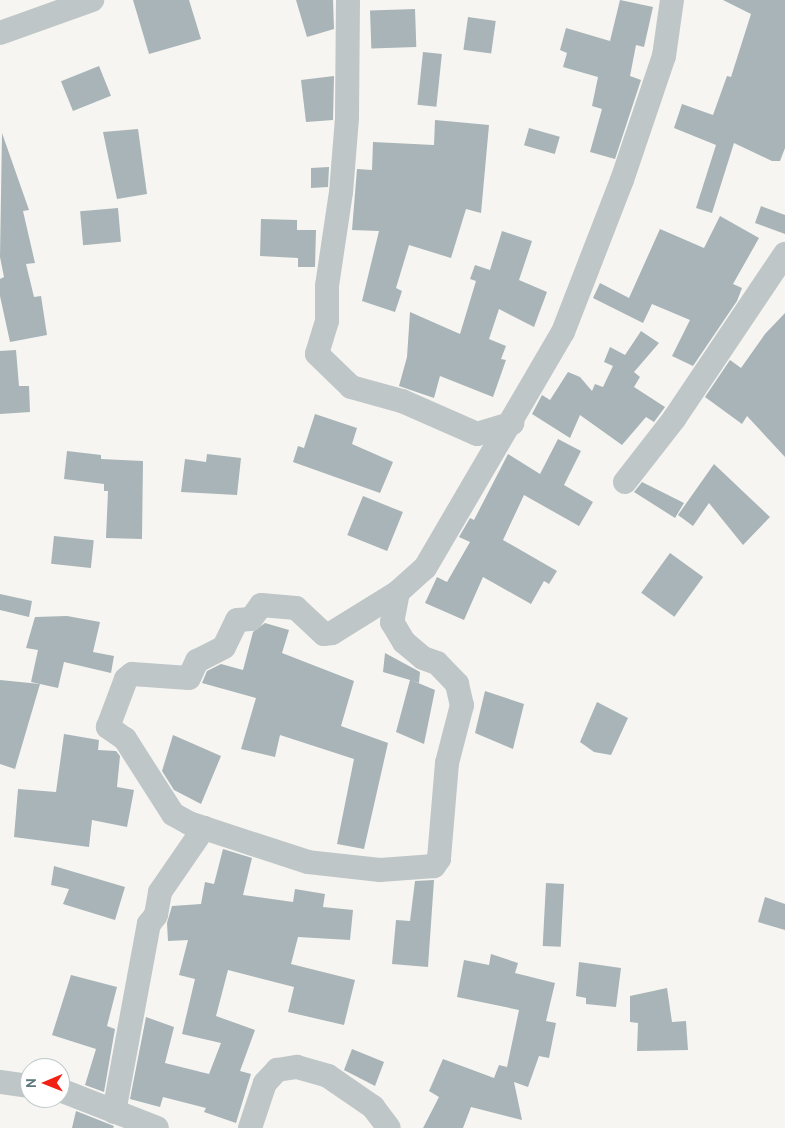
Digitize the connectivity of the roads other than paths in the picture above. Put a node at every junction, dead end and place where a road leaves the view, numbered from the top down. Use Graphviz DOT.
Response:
graph roads {
  1 [pos="92,0"];
  2 [pos="348,0"];
  3 [pos="672,0"];
  4 [pos="0,33"];
  5 [pos="785,254"];
  6 [pos="512,423"];
  7 [pos="625,482"];
  8 [pos="398,592"];
  9 [pos="204,828"];
  10 [pos="0,1082"];
  11 [pos="20,1085"];
  12 [pos="70,1093"];
  13 [pos="114,1112"];
  14 [pos="157,1128"];
  15 [pos="250,1128"];
  16 [pos="389,1128"];
  1 -- 4 [label="street"];
  2 -- 6 [label="street"];
  3 -- 6 [label="street"];
  5 -- 7 [label="street"];
  6 -- 8 [label="street"];
  8 -- 9 [label="street"];
  8 -- 9 [label="street"];
  9 -- 13 [label="street"];
  10 -- 11 [label="street"];
  12 -- 13 [label="street"];
  13 -- 14 [label="street"];
  15 -- 16 [label="street"];
}
